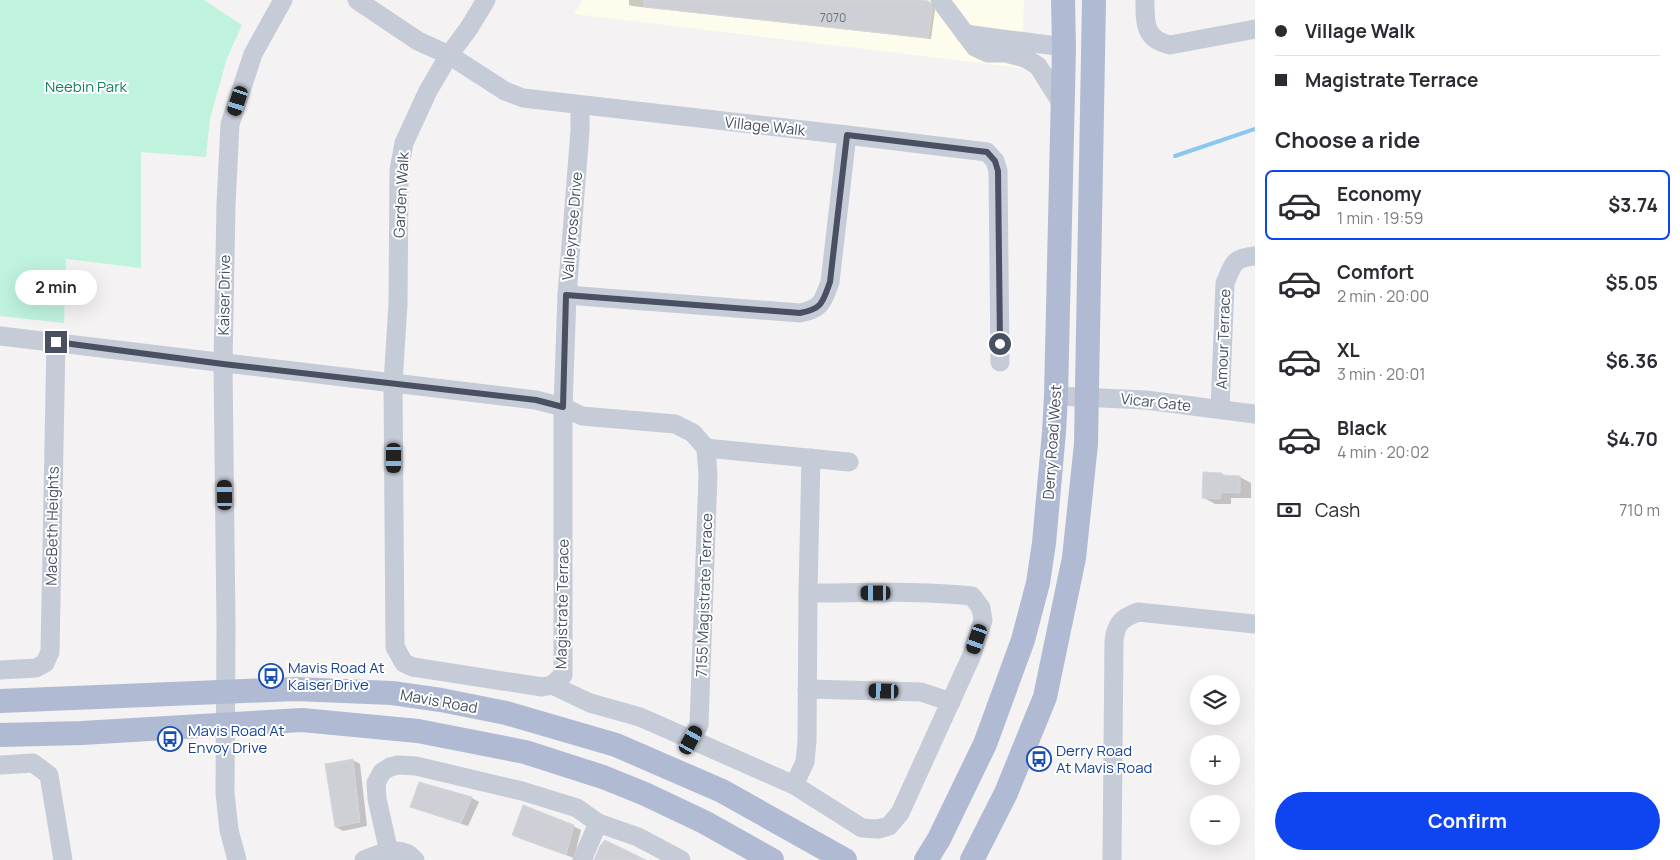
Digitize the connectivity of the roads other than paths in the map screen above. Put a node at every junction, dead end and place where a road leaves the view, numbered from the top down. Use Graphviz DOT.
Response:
graph roads {
  1 [pos="283,0"];
  2 [pos="357,0"];
  3 [pos="486,0"];
  4 [pos="940,0"];
  5 [pos="1063,0"];
  6 [pos="1094,0"];
  7 [pos="1145,0"];
  8 [pos="1255,29"];
  9 [pos="965,34"];
  10 [pos="1064,47"];
  11 [pos="449,55"];
  12 [pos="1093,78"];
  13 [pos="1062,104"];
  14 [pos="580,105"];
  15 [pos="847,135"];
  16 [pos="1255,256"];
  17 [pos="566,295"];
  18 [pos="0,336"];
  19 [pos="56,342"];
  20 [pos="1000,362"];
  21 [pos="223,364"];
  22 [pos="393,383"];
  23 [pos="1056,396"];
  24 [pos="1087,397"];
  25 [pos="563,407"];
  26 [pos="1220,409"];
  27 [pos="1255,414"];
  28 [pos="706,448"];
  29 [pos="811,458"];
  30 [pos="849,462"];
  31 [pos="808,593"];
  32 [pos="1255,624"];
  33 [pos="0,670"];
  34 [pos="552,685"];
  35 [pos="807,689"];
  36 [pos="226,691"];
  37 [pos="0,701"];
  38 [pos="951,702"];
  39 [pos="225,724"];
  40 [pos="0,735"];
  41 [pos="691,740"];
  42 [pos="0,765"];
  43 [pos="794,785"];
  44 [pos="598,823"];
  45 [pos="389,852"];
  46 [pos="63,860"];
  47 [pos="237,860"];
  48 [pos="364,860"];
  49 [pos="415,860"];
  50 [pos="582,860"];
  51 [pos="681,860"];
  52 [pos="772,860"];
  53 [pos="845,860"];
  54 [pos="926,860"];
  55 [pos="972,860"];
  56 [pos="1112,860"];
  1 -- 21 [label="street, Kaiser Drive"];
  2 -- 11 [label="street, Village Walk"];
  3 -- 11 [label="street, Garden Walk"];
  4 -- 9 [label="street"];
  5 -- 10 [label="main road, Derry Road West"];
  6 -- 12 [label="main road"];
  7 -- 8 [label="street"];
  9 -- 10 [label="street"];
  9 -- 13 [label="street"];
  10 -- 12 [label="main road"];
  10 -- 13 [label="main road, Derry Road West"];
  11 -- 14 [label="street, Village Walk"];
  11 -- 22 [label="street, Garden Walk"];
  12 -- 24 [label="main road"];
  13 -- 23 [label="main road, Derry Road West"];
  14 -- 15 [label="street, Village Walk"];
  14 -- 17 [label="street, Valleyrose Drive"];
  15 -- 17 [label="street"];
  15 -- 20 [label="street, Village Walk"];
  16 -- 26 [label="street, Amour Terrace"];
  17 -- 25 [label="street, Valleyrose Drive"];
  18 -- 19 [label="street"];
  19 -- 21 [label="street"];
  19 -- 33 [label="street, MacBeth Heights"];
  21 -- 22 [label="street"];
  21 -- 36 [label="street, Kaiser Drive"];
  22 -- 25 [label="street"];
  22 -- 34 [label="street, Magistrate Terrace"];
  23 -- 24 [label="street, Vicar Gate"];
  23 -- 54 [label="main road, Derry Road West"];
  24 -- 26 [label="street, Vicar Gate"];
  24 -- 55 [label="main road"];
  25 -- 28 [label="street"];
  25 -- 34 [label="street, Magistrate Terrace"];
  26 -- 27 [label="street, Vicar Gate"];
  28 -- 29 [label="street"];
  28 -- 41 [label="street, 7155 Magistrate Terrace"];
  29 -- 30 [label="street"];
  29 -- 31 [label="street"];
  31 -- 35 [label="street"];
  31 -- 38 [label="street"];
  32 -- 56 [label="street"];
  34 -- 41 [label="street"];
  35 -- 38 [label="street"];
  35 -- 43 [label="street"];
  36 -- 37 [label="main road, Mavis Road"];
  36 -- 39 [label="street, Kaiser Drive"];
  36 -- 53 [label="main road, Mavis Road"];
  38 -- 43 [label="street"];
  39 -- 40 [label="main road"];
  39 -- 47 [label="street, Kaiser Drive"];
  39 -- 52 [label="main road"];
  41 -- 43 [label="street"];
  42 -- 46 [label="street"];
  44 -- 45 [label="street"];
  44 -- 50 [label="street"];
  44 -- 51 [label="street"];
  45 -- 48 [label="street"];
  45 -- 49 [label="street"];
}
